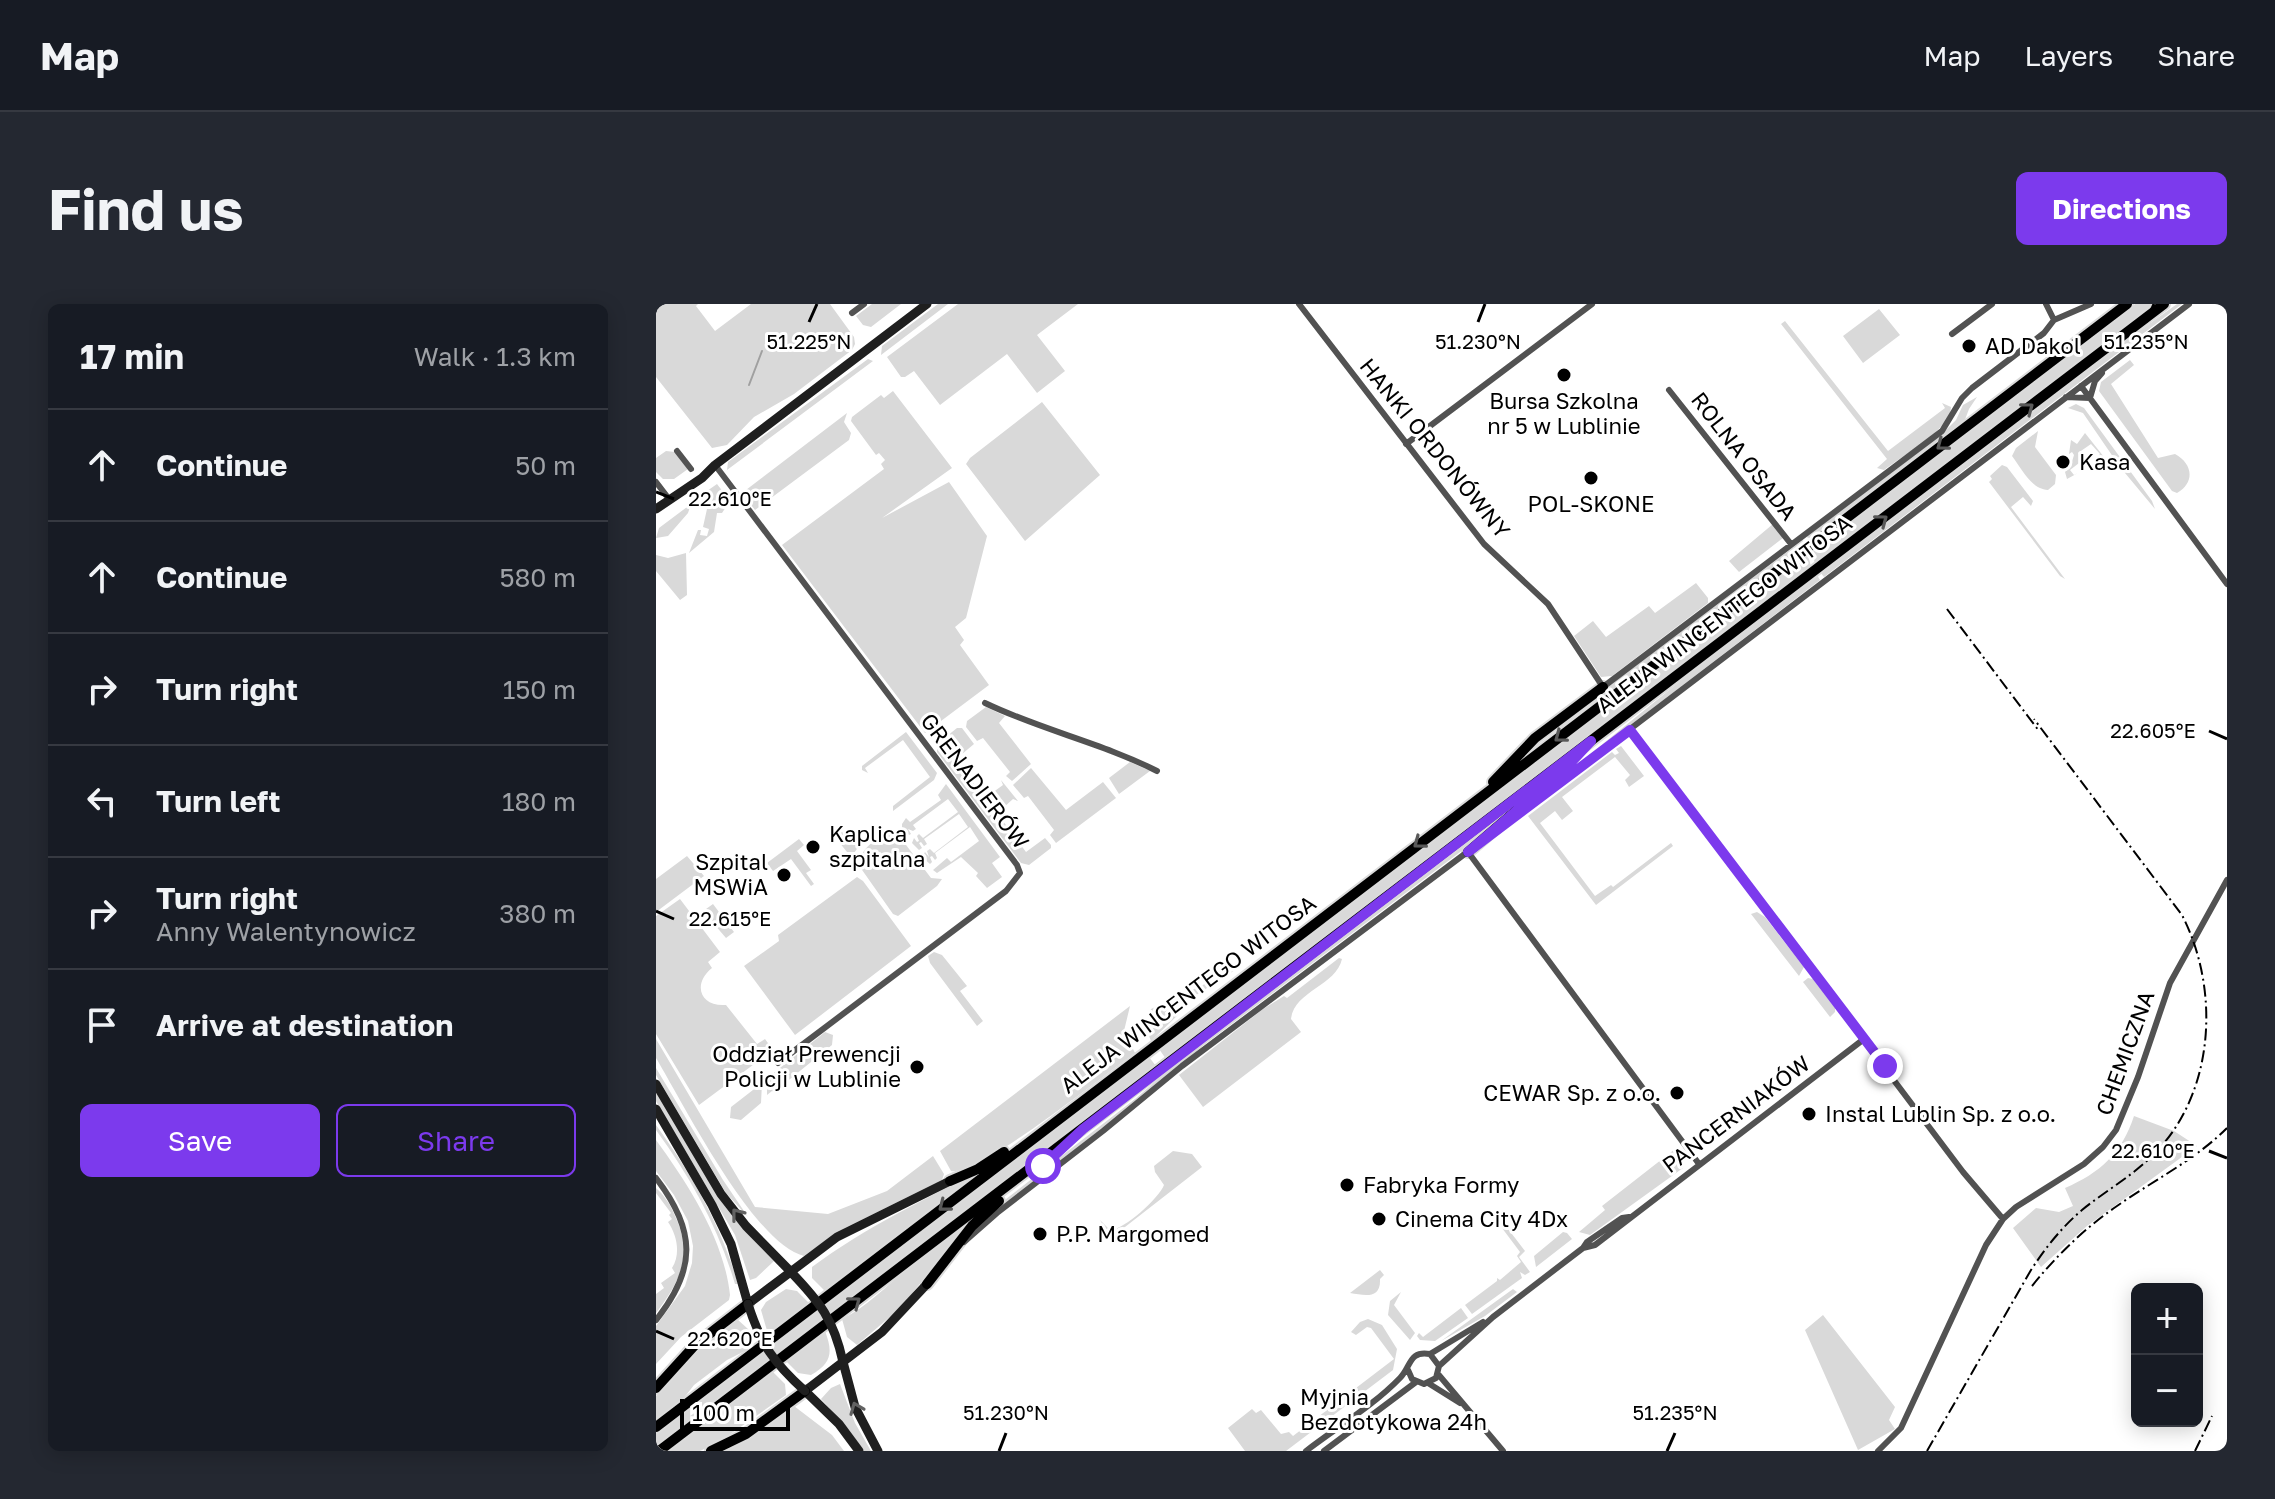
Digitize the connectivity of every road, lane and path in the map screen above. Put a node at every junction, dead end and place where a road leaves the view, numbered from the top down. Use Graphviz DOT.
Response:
graph roads {
  1 [pos="864,304"];
  2 [pos="927,304"];
  3 [pos="1299,304"];
  4 [pos="1592,304"];
  5 [pos="1992,304"];
  6 [pos="2046,304"];
  7 [pos="2091,304"];
  8 [pos="2127,304"];
  9 [pos="2164,304"];
  10 [pos="2189,304"];
  11 [pos="852,313"];
  12 [pos="2054,320"];
  13 [pos="1952,334"];
  14 [pos="2106,367"];
  15 [pos="2081,386"];
  16 [pos="1669,390"];
  17 [pos="2066,397"];
  18 [pos="2090,398"];
  19 [pos="1406,444"];
  20 [pos="678,452"];
  21 [pos="715,465"];
  22 [pos="691,469"];
  23 [pos="658,485"];
  24 [pos="678,489"];
  25 [pos="669,499"];
  26 [pos="656,509"];
  27 [pos="1791,544"];
  28 [pos="2227,584"];
  29 [pos="1603,687"];
  30 [pos="985,703"];
  31 [pos="1630,730"];
  32 [pos="1591,741"];
  33 [pos="1157,771"];
  34 [pos="1478,799"];
  35 [pos="1468,852"];
  36 [pos="2227,880"];
  37 [pos="1361,888"];
  38 [pos="1303,923"];
  39 [pos="1864,1039"];
  40 [pos="1179,1061"];
  41 [pos="778,1063"];
  42 [pos="656,1084"];
  43 [pos="1072,1108"];
  44 [pos="656,1109"];
  45 [pos="1083,1129"];
  46 [pos="1699,1164"];
  47 [pos="656,1178"];
  48 [pos="950,1181"];
  49 [pos="2003,1219"];
  50 [pos="790,1271"];
  51 [pos="927,1284"];
  52 [pos="748,1304"];
  53 [pos="1493,1317"];
  54 [pos="656,1320"];
  55 [pos="1430,1354"];
  56 [pos="843,1362"];
  57 [pos="1408,1370"];
  58 [pos="1438,1370"];
  59 [pos="1416,1382"];
  60 [pos="1428,1383"];
  61 [pos="656,1388"];
  62 [pos="805,1391"];
  63 [pos="1470,1410"];
  64 [pos="656,1427"];
  65 [pos="659,1451"];
  66 [pos="711,1451"];
  67 [pos="859,1451"];
  68 [pos="878,1451"];
  69 [pos="1306,1451"];
  70 [pos="1324,1451"];
  71 [pos="1503,1451"];
  72 [pos="1878,1451"];
  1 -- 11 [label="street"];
  2 -- 21 [label="street"];
  3 -- 19 [label="street, HANKI ORDONÓWNY"];
  4 -- 19 [label="street"];
  5 -- 13 [label="street"];
  6 -- 12 [label="street"];
  7 -- 12 [label="street, ALEJA WINCENTEGO WITOSA"];
  8 -- 34 [label="main road, ALEJA WINCENTEGO WITOSA, one-way"];
  32 -- 9 [label="main road, ALEJA WINCENTEGO WITOSA, one-way"];
  10 -- 14 [label="street, ALEJA WINCENTEGO WITOSA"];
  12 -- 27 [label="street, ALEJA WINCENTEGO WITOSA"];
  14 -- 15 [label="street, ALEJA WINCENTEGO WITOSA"];
  14 -- 18 [label="street"];
  15 -- 17 [label="street, ALEJA WINCENTEGO WITOSA"];
  15 -- 18 [label="street"];
  16 -- 27 [label="street, ROLNA OSADA"];
  17 -- 18 [label="street"];
  17 -- 31 [label="street, ALEJA WINCENTEGO WITOSA"];
  18 -- 28 [label="street"];
  19 -- 29 [label="street, HANKI ORDONÓWNY"];
  20 -- 22 [label="street"];
  21 -- 24 [label="street"];
  21 -- 25 [label="street"];
  21 -- 41 [label="street, GRENADIERÓW"];
  23 -- 24 [label="street"];
  23 -- 25 [label="street"];
  24 -- 25 [label="street"];
  25 -- 26 [label="street"];
  27 -- 29 [label="street, ALEJA WINCENTEGO WITOSA"];
  29 -- 34 [label="main road"];
  30 -- 33 [label="street"];
  31 -- 35 [label="street, ALEJA WINCENTEGO WITOSA"];
  31 -- 39 [label="street"];
  32 -- 35 [label="main road"];
  32 -- 40 [label="main road, ALEJA WINCENTEGO WITOSA"];
  34 -- 37 [label="main road, ALEJA WINCENTEGO WITOSA, one-way"];
  35 -- 40 [label="street, ALEJA WINCENTEGO WITOSA"];
  35 -- 46 [label="street"];
  36 -- 49 [label="street, CHEMICZNA"];
  37 -- 38 [label="main road"];
  37 -- 43 [label="main road, ALEJA WINCENTEGO WITOSA"];
  39 -- 46 [label="street, PANCERNIAKÓW"];
  39 -- 49 [label="street"];
  40 -- 45 [label="main road, ALEJA WINCENTEGO WITOSA"];
  40 -- 51 [label="street, ALEJA WINCENTEGO WITOSA"];
  50 -- 42 [label="street, one-way"];
  43 -- 48 [label="main road"];
  43 -- 64 [label="main road, ALEJA WINCENTEGO WITOSA, one-way"];
  44 -- 52 [label="street"];
  45 -- 51 [label="main road"];
  65 -- 45 [label="main road, ALEJA WINCENTEGO WITOSA, one-way"];
  46 -- 53 [label="street, PANCERNIAKÓW"];
  47 -- 54 [label="street"];
  48 -- 50 [label="street"];
  49 -- 72 [label="street, CHEMICZNA"];
  50 -- 52 [label="street"];
  50 -- 56 [label="street, bridge"];
  51 -- 56 [label="street, ALEJA WINCENTEGO WITOSA"];
  52 -- 61 [label="main road"];
  52 -- 62 [label="street, bridge"];
  53 -- 55 [label="street, PANCERNIAKÓW"];
  53 -- 58 [label="street, PANCERNIAKÓW"];
  55 -- 57 [label="street"];
  55 -- 58 [label="street"];
  56 -- 62 [label="street, ALEJA WINCENTEGO WITOSA"];
  68 -- 56 [label="street, one-way"];
  57 -- 59 [label="street"];
  57 -- 69 [label="street"];
  58 -- 60 [label="street"];
  58 -- 63 [label="street"];
  59 -- 60 [label="street"];
  59 -- 70 [label="street"];
  60 -- 63 [label="street"];
  62 -- 66 [label="main road"];
  62 -- 67 [label="street"];
  63 -- 71 [label="street"];
}
